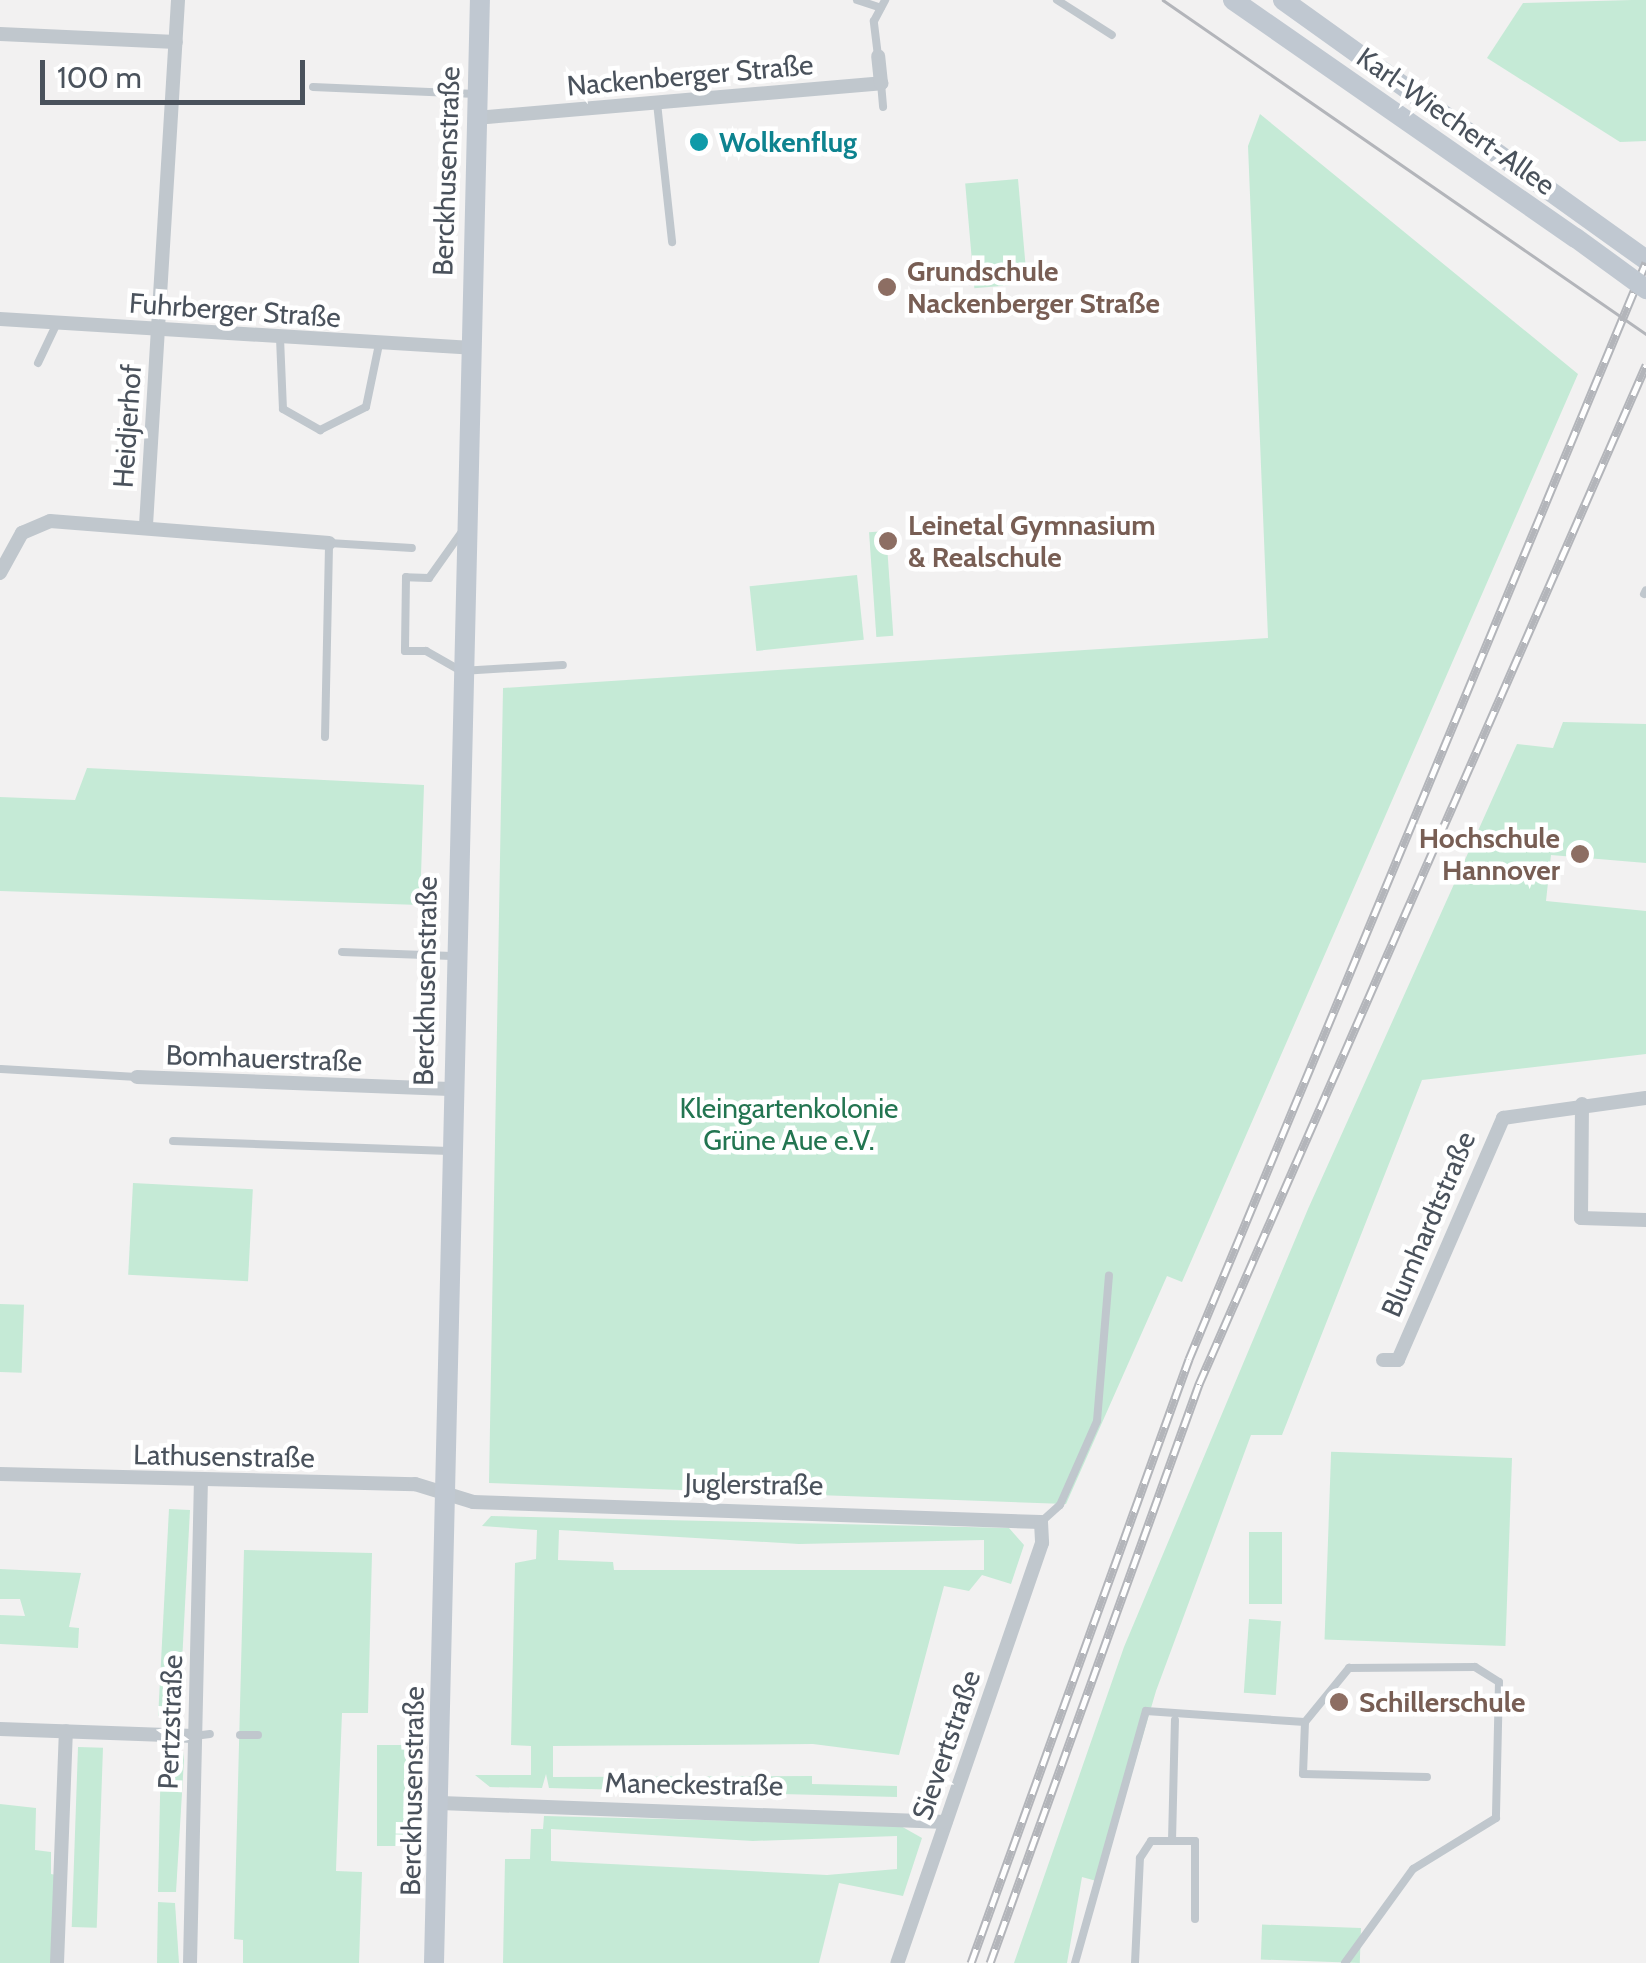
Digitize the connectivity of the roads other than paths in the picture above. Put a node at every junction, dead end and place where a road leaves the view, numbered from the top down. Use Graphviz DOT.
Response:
graph roads {
  1 [pos="178,0"];
  2 [pos="480,0"];
  3 [pos="857,0"];
  4 [pos="1057,0"];
  5 [pos="1233,0"];
  6 [pos="1283,0"];
  7 [pos="883,4"];
  8 [pos="0,34"];
  9 [pos="1112,35"];
  10 [pos="176,42"];
  11 [pos="878,56"];
  12 [pos="881,84"];
  13 [pos="313,87"];
  14 [pos="476,94"];
  15 [pos="657,102"];
  16 [pos="884,106"];
  17 [pos="476,118"];
  18 [pos="672,242"];
  19 [pos="1646,260"];
  20 [pos="1646,289"];
  21 [pos="0,319"];
  22 [pos="57,323"];
  23 [pos="158,330"];
  24 [pos="280,338"];
  25 [pos="379,344"];
  26 [pos="468,348"];
  27 [pos="38,363"];
  28 [pos="146,525"];
  29 [pos="461,533"];
  30 [pos="329,543"];
  31 [pos="412,548"];
  32 [pos="0,573"];
  33 [pos="563,666"];
  34 [pos="461,672"];
  35 [pos="325,737"];
  36 [pos="342,952"];
  37 [pos="452,956"];
  38 [pos="2,1069"];
  39 [pos="137,1078"];
  40 [pos="450,1089"];
  41 [pos="1646,1098"];
  42 [pos="1582,1104"];
  43 [pos="173,1141"];
  44 [pos="449,1151"];
  45 [pos="1646,1220"];
  46 [pos="1109,1275"];
  47 [pos="1383,1360"];
  48 [pos="0,1474"];
  49 [pos="201,1482"];
  50 [pos="446,1494"];
  51 [pos="1041,1522"];
  52 [pos="1175,1720"];
  53 [pos="1305,1722"];
  54 [pos="0,1729"];
  55 [pos="66,1731"];
  56 [pos="202,1735"];
  57 [pos="240,1735"];
  58 [pos="258,1735"];
  59 [pos="1427,1777"];
  60 [pos="440,1803"];
  61 [pos="946,1822"];
  62 [pos="1172,1841"];
  63 [pos="1194,1919"];
  64 [pos="57,1963"];
  65 [pos="190,1963"];
  66 [pos="434,1963"];
  67 [pos="898,1963"];
  68 [pos="1075,1963"];
  69 [pos="1135,1963"];
  70 [pos="1345,1963"];
  1 -- 10 [label="street, Heidjerhof"];
  2 -- 14 [label="street, Berckhusenstraße"];
  3 -- 7 [label="lane"];
  4 -- 9 [label="lane"];
  5 -- 20 [label="street, Karl-Wiechert-Allee, bridge"];
  6 -- 19 [label="street, Karl-Wiechert-Allee"];
  7 -- 11 [label="lane"];
  8 -- 10 [label="street"];
  10 -- 23 [label="street, Heidjerhof"];
  11 -- 12 [label="street"];
  12 -- 15 [label="street, Nackenberger Straße"];
  12 -- 16 [label="lane"];
  13 -- 14 [label="lane"];
  14 -- 17 [label="street, Berckhusenstraße"];
  15 -- 17 [label="street, Nackenberger Straße"];
  15 -- 18 [label="lane"];
  17 -- 26 [label="street, Berckhusenstraße"];
  21 -- 22 [label="street, Fuhrberger Straße"];
  22 -- 23 [label="street, Fuhrberger Straße"];
  22 -- 27 [label="lane"];
  23 -- 24 [label="street, Fuhrberger Straße"];
  23 -- 28 [label="street, Heidjerhof"];
  24 -- 25 [label="street, Fuhrberger Straße"];
  24 -- 25 [label="lane"];
  25 -- 26 [label="street, Fuhrberger Straße"];
  26 -- 29 [label="street, Berckhusenstraße"];
  28 -- 30 [label="street, Heidjerhof"];
  28 -- 32 [label="street, Heidjerhof"];
  29 -- 34 [label="street, Berckhusenstraße"];
  29 -- 34 [label="lane"];
  30 -- 31 [label="lane"];
  30 -- 35 [label="lane"];
  33 -- 34 [label="lane"];
  34 -- 37 [label="street, Berckhusenstraße"];
  36 -- 37 [label="lane"];
  37 -- 40 [label="street, Berckhusenstraße"];
  38 -- 39 [label="lane"];
  39 -- 40 [label="street, Bomhauerstraße"];
  40 -- 44 [label="street, Berckhusenstraße"];
  41 -- 42 [label="street, Blumhardtstraße"];
  42 -- 45 [label="street"];
  42 -- 47 [label="street, Blumhardtstraße"];
  43 -- 44 [label="lane"];
  44 -- 50 [label="street, Berckhusenstraße"];
  46 -- 51 [label="lane"];
  48 -- 49 [label="street, Lathusenstraße"];
  49 -- 50 [label="street, Lathusenstraße"];
  49 -- 56 [label="street, Pertzstraße"];
  50 -- 51 [label="street, Juglerstraße"];
  50 -- 60 [label="street, Berckhusenstraße"];
  51 -- 61 [label="street, Sievertstraße"];
  52 -- 53 [label="lane"];
  52 -- 62 [label="lane"];
  52 -- 68 [label="lane"];
  53 -- 59 [label="lane"];
  53 -- 70 [label="lane"];
  54 -- 55 [label="street"];
  55 -- 56 [label="street"];
  55 -- 64 [label="street"];
  56 -- 65 [label="street, Pertzstraße"];
  57 -- 58 [label="lane"];
  60 -- 61 [label="street, Maneckestraße"];
  60 -- 66 [label="street, Berckhusenstraße"];
  61 -- 67 [label="street, Sievertstraße"];
  62 -- 63 [label="lane"];
  62 -- 69 [label="lane"];
}
